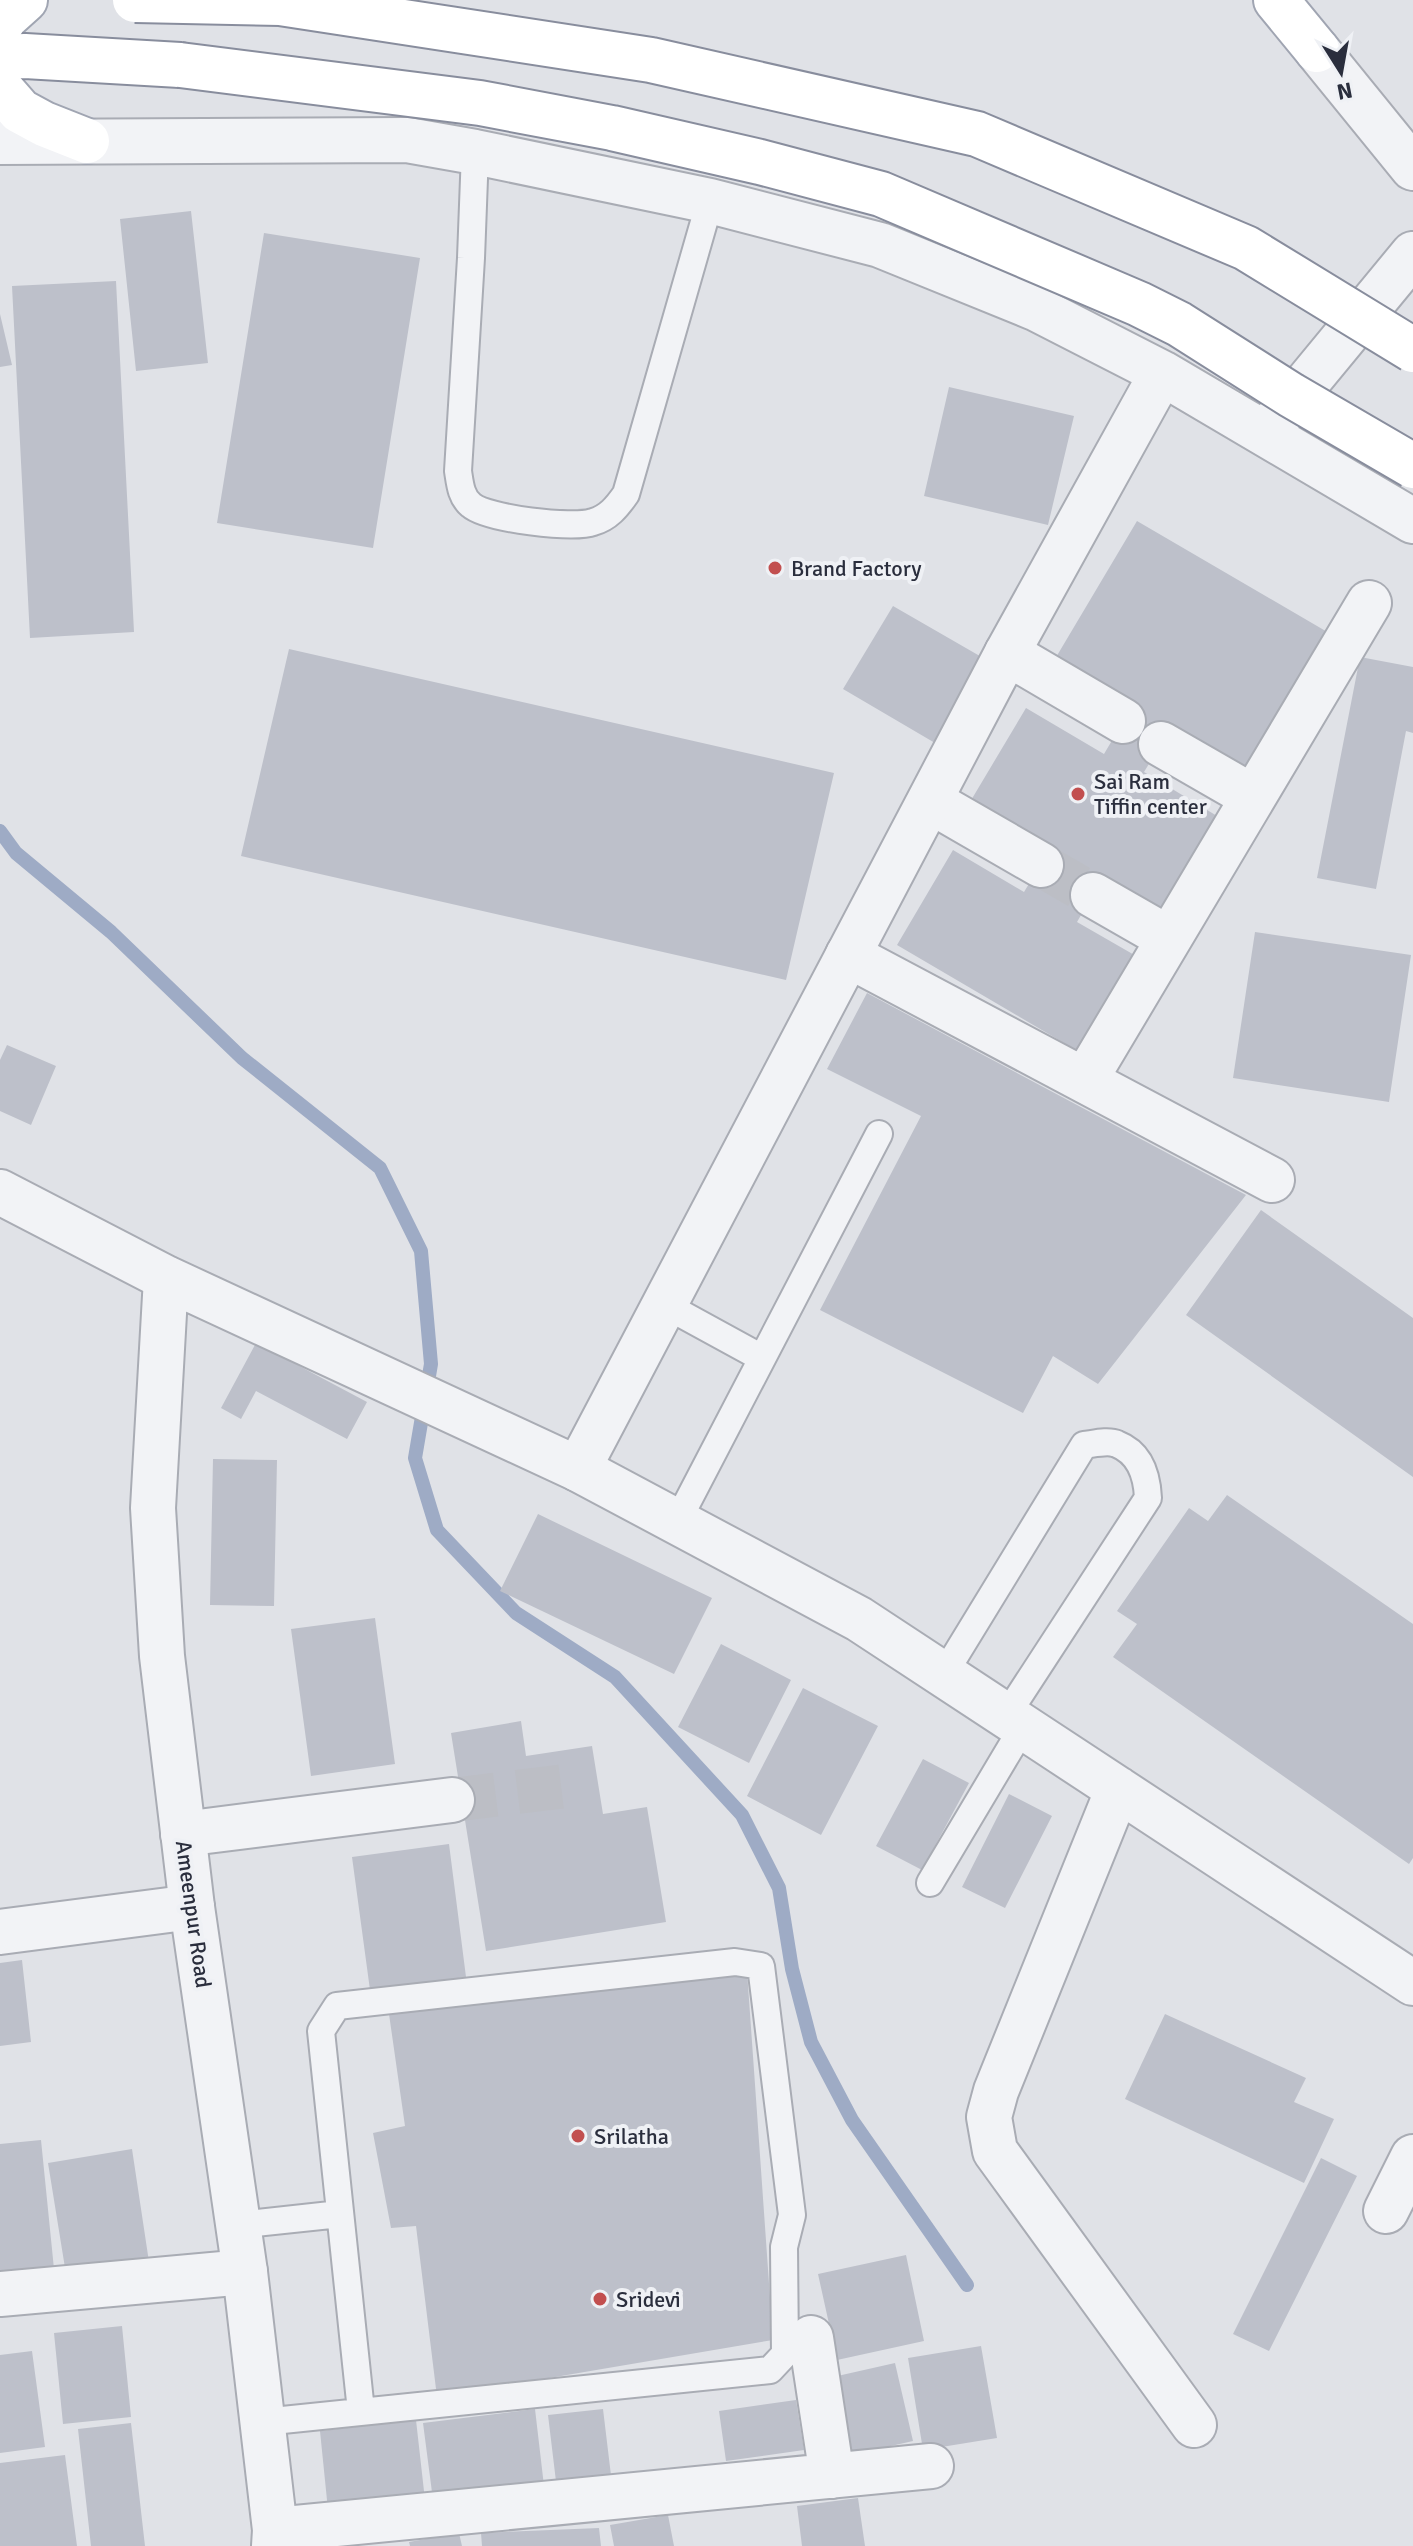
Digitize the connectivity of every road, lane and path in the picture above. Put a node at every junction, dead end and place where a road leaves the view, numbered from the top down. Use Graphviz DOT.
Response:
graph roads {
  1 [pos="25,0"];
  2 [pos="135,0"];
  3 [pos="1276,0"];
  4 [pos="1294,0"];
  5 [pos="0,26"];
  6 [pos="1317,50"];
  7 [pos="0,57"];
  8 [pos="0,88"];
  9 [pos="87,141"];
  10 [pos="0,142"];
  11 [pos="475,152"];
  12 [pos="1413,168"];
  13 [pos="710,201"];
  14 [pos="1413,254"];
  15 [pos="1413,350"];
  16 [pos="1162,373"];
  17 [pos="1265,434"];
  18 [pos="1413,466"];
  19 [pos="1413,521"];
  20 [pos="1369,603"];
  21 [pos="1007,653"];
  22 [pos="1123,721"];
  23 [pos="1161,744"];
  24 [pos="1253,797"];
  25 [pos="930,801"];
  26 [pos="1041,865"];
  27 [pos="1093,895"];
  28 [pos="1168,938"];
  29 [pos="848,955"];
  30 [pos="1085,1080"];
  31 [pos="879,1134"];
  32 [pos="1272,1180"];
  33 [pos="0,1192"];
  34 [pos="166,1278"];
  35 [pos="665,1305"];
  36 [pos="762,1358"];
  37 [pos="578,1469"];
  38 [pos="677,1522"];
  39 [pos="944,1674"];
  40 [pos="1015,1721"];
  41 [pos="1118,1789"];
  42 [pos="452,1800"];
  43 [pos="183,1834"];
  44 [pos="930,1883"];
  45 [pos="192,1907"];
  46 [pos="0,1932"];
  47 [pos="1413,1983"];
  48 [pos="1413,2157"];
  49 [pos="1386,2211"];
  50 [pos="340,2214"];
  51 [pos="238,2225"];
  52 [pos="245,2272"];
  53 [pos="0,2294"];
  54 [pos="811,2338"];
  55 [pos="361,2411"];
  56 [pos="263,2422"];
  57 [pos="1194,2425"];
  58 [pos="931,2466"];
  59 [pos="832,2476"];
  60 [pos="275,2538"];
  1 -- 5 [label="main road"];
  2 -- 15 [label="main road, bridge"];
  3 -- 6 [label="main road"];
  4 -- 6 [label="main road"];
  6 -- 12 [label="street"];
  7 -- 18 [label="main road, bridge"];
  8 -- 9 [label="main road"];
  9 -- 10 [label="street"];
  9 -- 11 [label="street"];
  11 -- 13 [label="street"];
  11 -- 13 [label="lane"];
  13 -- 16 [label="street"];
  14 -- 17 [label="street"];
  16 -- 17 [label="street"];
  16 -- 21 [label="street"];
  17 -- 19 [label="street"];
  20 -- 24 [label="street"];
  21 -- 22 [label="street"];
  21 -- 25 [label="street"];
  23 -- 24 [label="street"];
  24 -- 28 [label="street"];
  25 -- 26 [label="street"];
  25 -- 29 [label="street"];
  27 -- 28 [label="street"];
  28 -- 30 [label="street"];
  29 -- 30 [label="street"];
  29 -- 35 [label="street"];
  30 -- 32 [label="street"];
  31 -- 36 [label="lane"];
  33 -- 34 [label="street"];
  34 -- 37 [label="street"];
  34 -- 43 [label="street, Ameenpur Road"];
  35 -- 36 [label="lane"];
  35 -- 37 [label="street"];
  36 -- 38 [label="lane"];
  37 -- 38 [label="street"];
  38 -- 39 [label="street"];
  39 -- 40 [label="street"];
  39 -- 40 [label="lane"];
  40 -- 41 [label="street"];
  40 -- 44 [label="lane"];
  41 -- 47 [label="street"];
  41 -- 57 [label="street"];
  42 -- 43 [label="street"];
  43 -- 45 [label="street, Ameenpur Road"];
  45 -- 46 [label="street"];
  45 -- 51 [label="street, Ameenpur Road"];
  48 -- 49 [label="street"];
  50 -- 51 [label="lane"];
  50 -- 55 [label="lane"];
  50 -- 55 [label="lane"];
  51 -- 52 [label="street, Ameenpur Road"];
  52 -- 53 [label="street"];
  52 -- 56 [label="street, Ameenpur Road"];
  54 -- 59 [label="street"];
  55 -- 56 [label="lane"];
  56 -- 60 [label="street, Ameenpur Road"];
  58 -- 59 [label="street"];
  59 -- 60 [label="street"];
}
